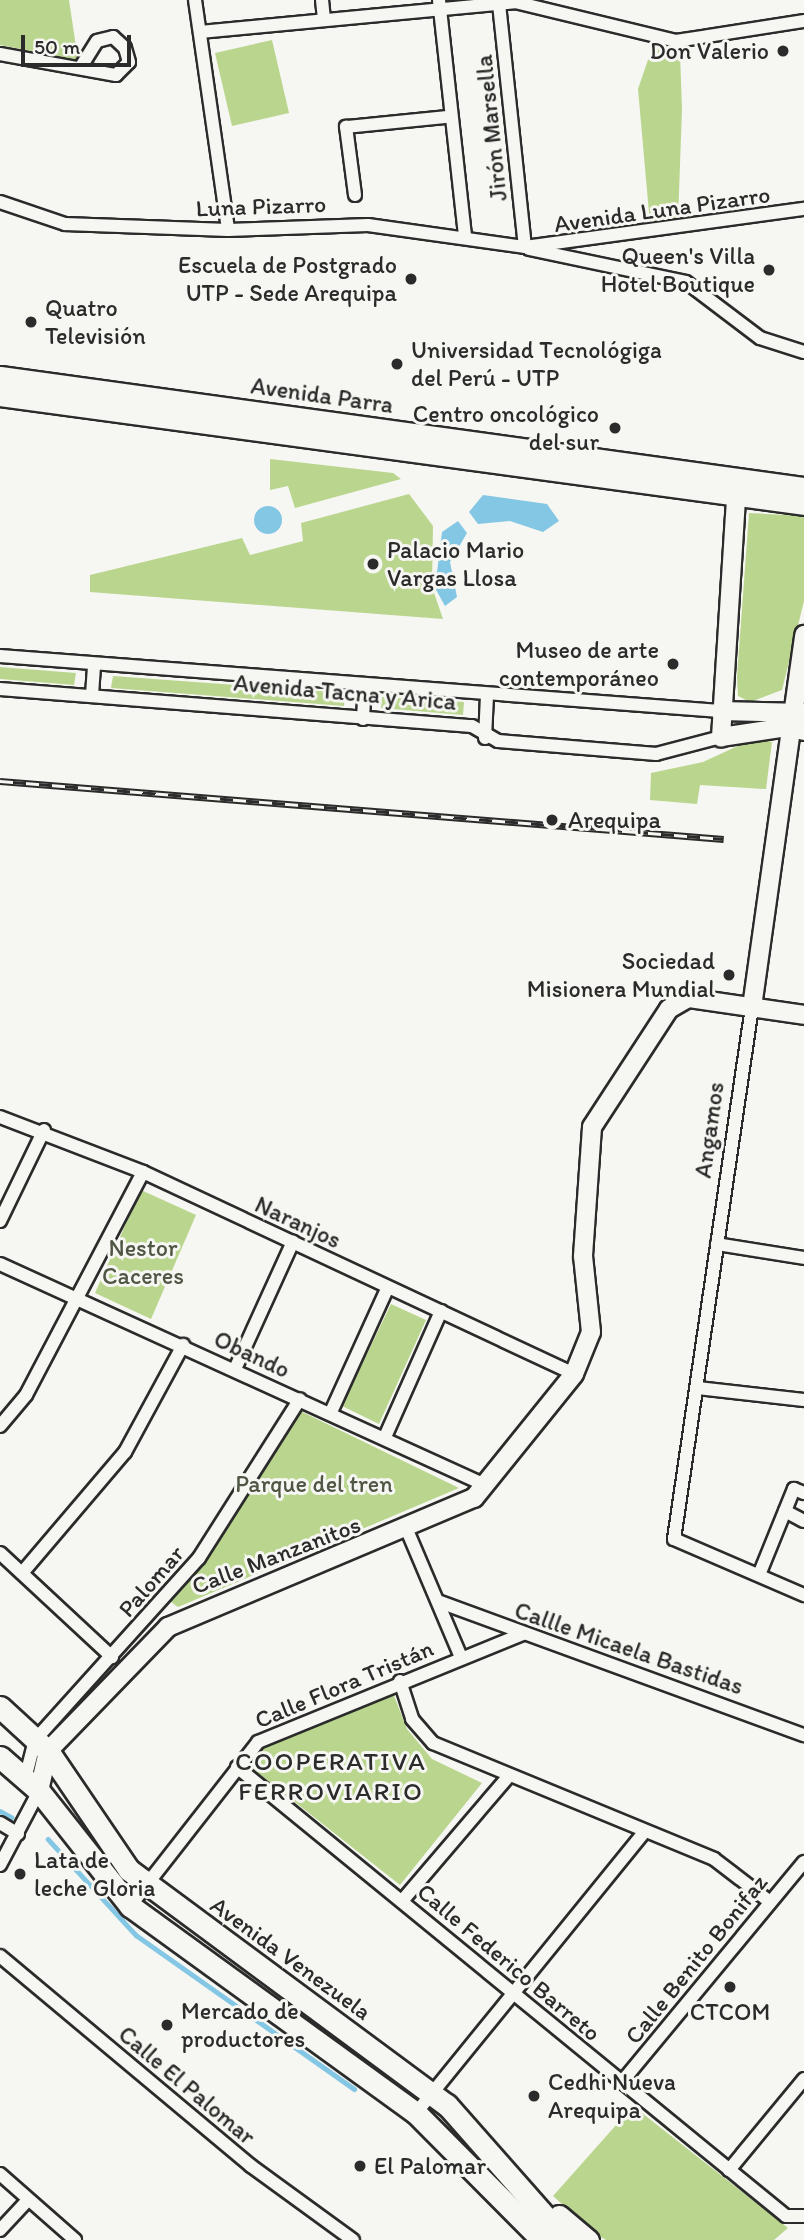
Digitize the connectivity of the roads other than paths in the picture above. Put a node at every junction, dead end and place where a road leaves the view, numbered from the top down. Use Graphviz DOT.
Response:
graph roads {
  1 [pos="195,0"];
  2 [pos="322,0"];
  3 [pos="499,4"];
  4 [pos="439,6"];
  5 [pos="324,20"];
  6 [pos="804,21"];
  7 [pos="200,32"];
  8 [pos="0,54"];
  9 [pos="82,67"];
  10 [pos="447,117"];
  11 [pos="355,195"];
  12 [pos="0,202"];
  13 [pos="804,209"];
  14 [pos="228,230"];
  15 [pos="464,235"];
  16 [pos="525,247"];
  17 [pos="804,352"];
  18 [pos="0,377"];
  19 [pos="0,395"];
  20 [pos="736,488"];
  21 [pos="804,488"];
  22 [pos="804,504"];
  23 [pos="804,635"];
  24 [pos="0,656"];
  25 [pos="94,664"];
  26 [pos="365,684"];
  27 [pos="0,689"];
  28 [pos="92,695"];
  29 [pos="487,696"];
  30 [pos="720,711"];
  31 [pos="363,719"];
  32 [pos="797,721"];
  33 [pos="485,737"];
  34 [pos="721,737"];
  35 [pos="752,1007"];
  36 [pos="804,1015"];
  37 [pos="0,1117"];
  38 [pos="44,1130"];
  39 [pos="143,1172"];
  40 [pos="0,1221"];
  41 [pos="293,1242"];
  42 [pos="717,1244"];
  43 [pos="804,1258"];
  44 [pos="0,1264"];
  45 [pos="388,1287"];
  46 [pos="79,1299"];
  47 [pos="441,1311"];
  48 [pos="183,1345"];
  49 [pos="235,1369"];
  50 [pos="574,1374"];
  51 [pos="697,1388"];
  52 [pos="300,1399"];
  53 [pos="804,1401"];
  54 [pos="331,1412"];
  55 [pos="0,1426"];
  56 [pos="385,1437"];
  57 [pos="485,1485"];
  58 [pos="804,1493"];
  59 [pos="785,1511"];
  60 [pos="804,1521"];
  61 [pos="408,1530"];
  62 [pos="0,1553"];
  63 [pos="22,1573"];
  64 [pos="759,1575"];
  65 [pos="804,1595"];
  66 [pos="440,1602"];
  67 [pos="523,1634"];
  68 [pos="112,1657"];
  69 [pos="461,1657"];
  70 [pos="400,1681"];
  71 [pos="0,1707"];
  72 [pos="804,1735"];
  73 [pos="42,1745"];
  74 [pos="0,1757"];
  75 [pos="237,1767"];
  76 [pos="507,1778"];
  77 [pos="31,1793"];
  78 [pos="0,1823"];
  79 [pos="19,1832"];
  80 [pos="644,1832"];
  81 [pos="804,1863"];
  82 [pos="0,1865"];
  83 [pos="146,1885"];
  84 [pos="402,1901"];
  85 [pos="769,1901"];
  86 [pos="130,1906"];
  87 [pos="0,1956"];
  88 [pos="513,1993"];
  89 [pos="804,2079"];
  90 [pos="621,2083"];
  91 [pos="432,2093"];
  92 [pos="416,2113"];
  93 [pos="729,2170"];
  94 [pos="0,2174"];
  95 [pos="512,2176"];
  96 [pos="493,2193"];
  97 [pos="28,2200"];
  98 [pos="804,2216"];
  99 [pos="0,2230"];
  100 [pos="75,2240"];
  101 [pos="353,2240"];
  102 [pos="525,2240"];
  103 [pos="542,2240"];
  104 [pos="566,2240"];
  105 [pos="588,2240"];
  1 -- 7 [label="street"];
  2 -- 5 [label="street"];
  3 -- 4 [label="street"];
  3 -- 6 [label="street"];
  3 -- 16 [label="street, Jirón Marsella"];
  4 -- 5 [label="street"];
  4 -- 10 [label="street"];
  5 -- 7 [label="street"];
  7 -- 14 [label="street"];
  8 -- 9 [label="street"];
  10 -- 11 [label="street"];
  10 -- 15 [label="street"];
  12 -- 14 [label="street, Luna Pizarro"];
  13 -- 16 [label="street, Avenida Luna Pizarro"];
  14 -- 15 [label="street, Luna Pizarro"];
  15 -- 16 [label="street, Luna Pizarro"];
  16 -- 17 [label="street"];
  18 -- 20 [label="main road, Avenida Parra"];
  19 -- 20 [label="main road, Avenida Parra"];
  20 -- 21 [label="main road, Avenida Parra"];
  20 -- 22 [label="main road, Avenida Parra"];
  20 -- 30 [label="street"];
  23 -- 32 [label="street, Angamos"];
  24 -- 25 [label="street, Avenida Tacna y Arica"];
  25 -- 26 [label="street, Avenida Tacna y Arica"];
  25 -- 28 [label="street"];
  26 -- 29 [label="street, Avenida Tacna y Arica"];
  26 -- 31 [label="street"];
  27 -- 28 [label="street, Avenida Tacna y Arica"];
  28 -- 31 [label="street, Avenida Tacna y Arica"];
  29 -- 30 [label="street, Avenida Tacna y Arica"];
  29 -- 33 [label="street"];
  30 -- 32 [label="street, Avenida Tacna y Arica"];
  30 -- 34 [label="street"];
  31 -- 33 [label="street, Avenida Tacna y Arica"];
  32 -- 34 [label="street, Avenida Tacna y Arica"];
  32 -- 35 [label="street, Angamos"];
  33 -- 34 [label="street, Avenida Tacna y Arica"];
  35 -- 36 [label="street, Calle Manzanitos"];
  35 -- 42 [label="street, Angamos"];
  35 -- 50 [label="street, Calle Manzanitos"];
  37 -- 38 [label="street, Naranjos"];
  38 -- 39 [label="street, Naranjos"];
  38 -- 40 [label="street"];
  39 -- 41 [label="street, Naranjos"];
  39 -- 46 [label="street"];
  41 -- 45 [label="street, Naranjos"];
  41 -- 49 [label="street"];
  42 -- 43 [label="street"];
  42 -- 51 [label="street, Angamos"];
  44 -- 46 [label="street, Obando"];
  45 -- 47 [label="street, Naranjos"];
  45 -- 54 [label="street"];
  46 -- 48 [label="street, Obando"];
  46 -- 55 [label="street"];
  47 -- 50 [label="street, Naranjos"];
  47 -- 56 [label="street"];
  48 -- 49 [label="street, Obando"];
  48 -- 63 [label="street"];
  49 -- 52 [label="street, Obando"];
  50 -- 57 [label="street, Calle Manzanitos"];
  51 -- 53 [label="street"];
  51 -- 64 [label="street, Angamos"];
  52 -- 54 [label="street, Obando"];
  52 -- 68 [label="street, Palomar"];
  54 -- 56 [label="street, Obando"];
  56 -- 57 [label="street, Obando"];
  57 -- 61 [label="street, Calle Manzanitos"];
  58 -- 59 [label="street"];
  59 -- 60 [label="street"];
  59 -- 64 [label="street"];
  61 -- 66 [label="street"];
  61 -- 73 [label="street, Calle Manzanitos"];
  62 -- 63 [label="street"];
  63 -- 68 [label="street"];
  64 -- 65 [label="street"];
  66 -- 67 [label="street, Callle Micaela Bastidas"];
  66 -- 69 [label="street"];
  67 -- 69 [label="street, Calle Flora Tristán"];
  67 -- 72 [label="street, Callle Micaela Bastidas"];
  68 -- 73 [label="street, Palomar"];
  69 -- 70 [label="street, Calle Flora Tristán"];
  70 -- 75 [label="street, Calle Flora Tristán"];
  70 -- 76 [label="street"];
  71 -- 73 [label="main road, Avenida Venezuela"];
  73 -- 77 [label="street"];
  73 -- 83 [label="main road, Avenida Venezuela"];
  74 -- 77 [label="main road"];
  75 -- 83 [label="street, Calle Flora Tristán"];
  75 -- 84 [label="street, Calle Federico Barreto"];
  76 -- 80 [label="street"];
  76 -- 84 [label="street"];
  77 -- 79 [label="street"];
  77 -- 86 [label="main road"];
  78 -- 79 [label="street"];
  79 -- 82 [label="street"];
  80 -- 85 [label="street"];
  80 -- 88 [label="street"];
  81 -- 85 [label="street, Calle Benito Bonifaz"];
  83 -- 86 [label="street, Calle Flora Tristán"];
  83 -- 91 [label="main road, Avenida Venezuela"];
  84 -- 88 [label="street, Calle Federico Barreto"];
  85 -- 90 [label="street, Calle Benito Bonifaz"];
  86 -- 92 [label="main road"];
  87 -- 101 [label="street, Calle El Palomar"];
  88 -- 90 [label="street, Calle Federico Barreto"];
  88 -- 91 [label="street"];
  89 -- 93 [label="street"];
  90 -- 93 [label="street, Calle Federico Barreto"];
  91 -- 92 [label="street"];
  91 -- 95 [label="main road, Avenida Venezuela"];
  92 -- 96 [label="main road"];
  93 -- 98 [label="street, Calle Federico Barreto"];
  94 -- 97 [label="street"];
  95 -- 104 [label="main road, Avenida Venezuela"];
  95 -- 105 [label="main road"];
  96 -- 102 [label="main road"];
  96 -- 103 [label="main road"];
  97 -- 99 [label="street"];
  97 -- 100 [label="street"];
}
